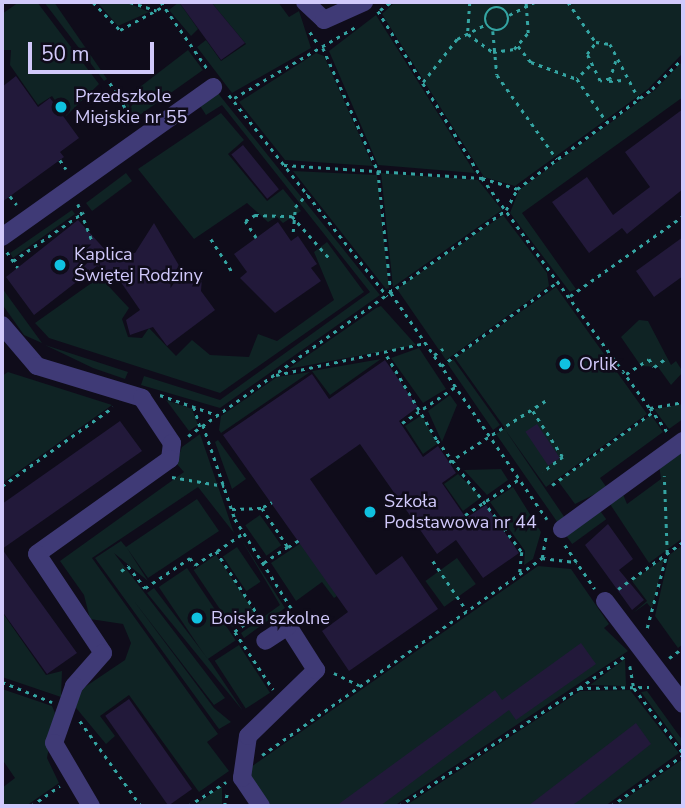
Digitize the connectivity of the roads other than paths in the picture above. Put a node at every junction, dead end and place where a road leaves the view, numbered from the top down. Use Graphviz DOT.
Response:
graph roads {
  1 [pos="304,2"];
  2 [pos="364,2"];
  3 [pos="218,85"];
  4 [pos="2,237"];
  5 [pos="2,326"];
  6 [pos="674,447"];
  7 [pos="562,536"];
  8 [pos="604,600"];
  9 [pos="265,641"];
  10 [pos="683,704"];
  11 [pos="91,806"];
  12 [pos="261,806"];
  1 -- 2 [label="street"];
  3 -- 4 [label="street"];
  5 -- 11 [label="street"];
  6 -- 7 [label="street"];
  8 -- 10 [label="street"];
  9 -- 12 [label="street"];
}
